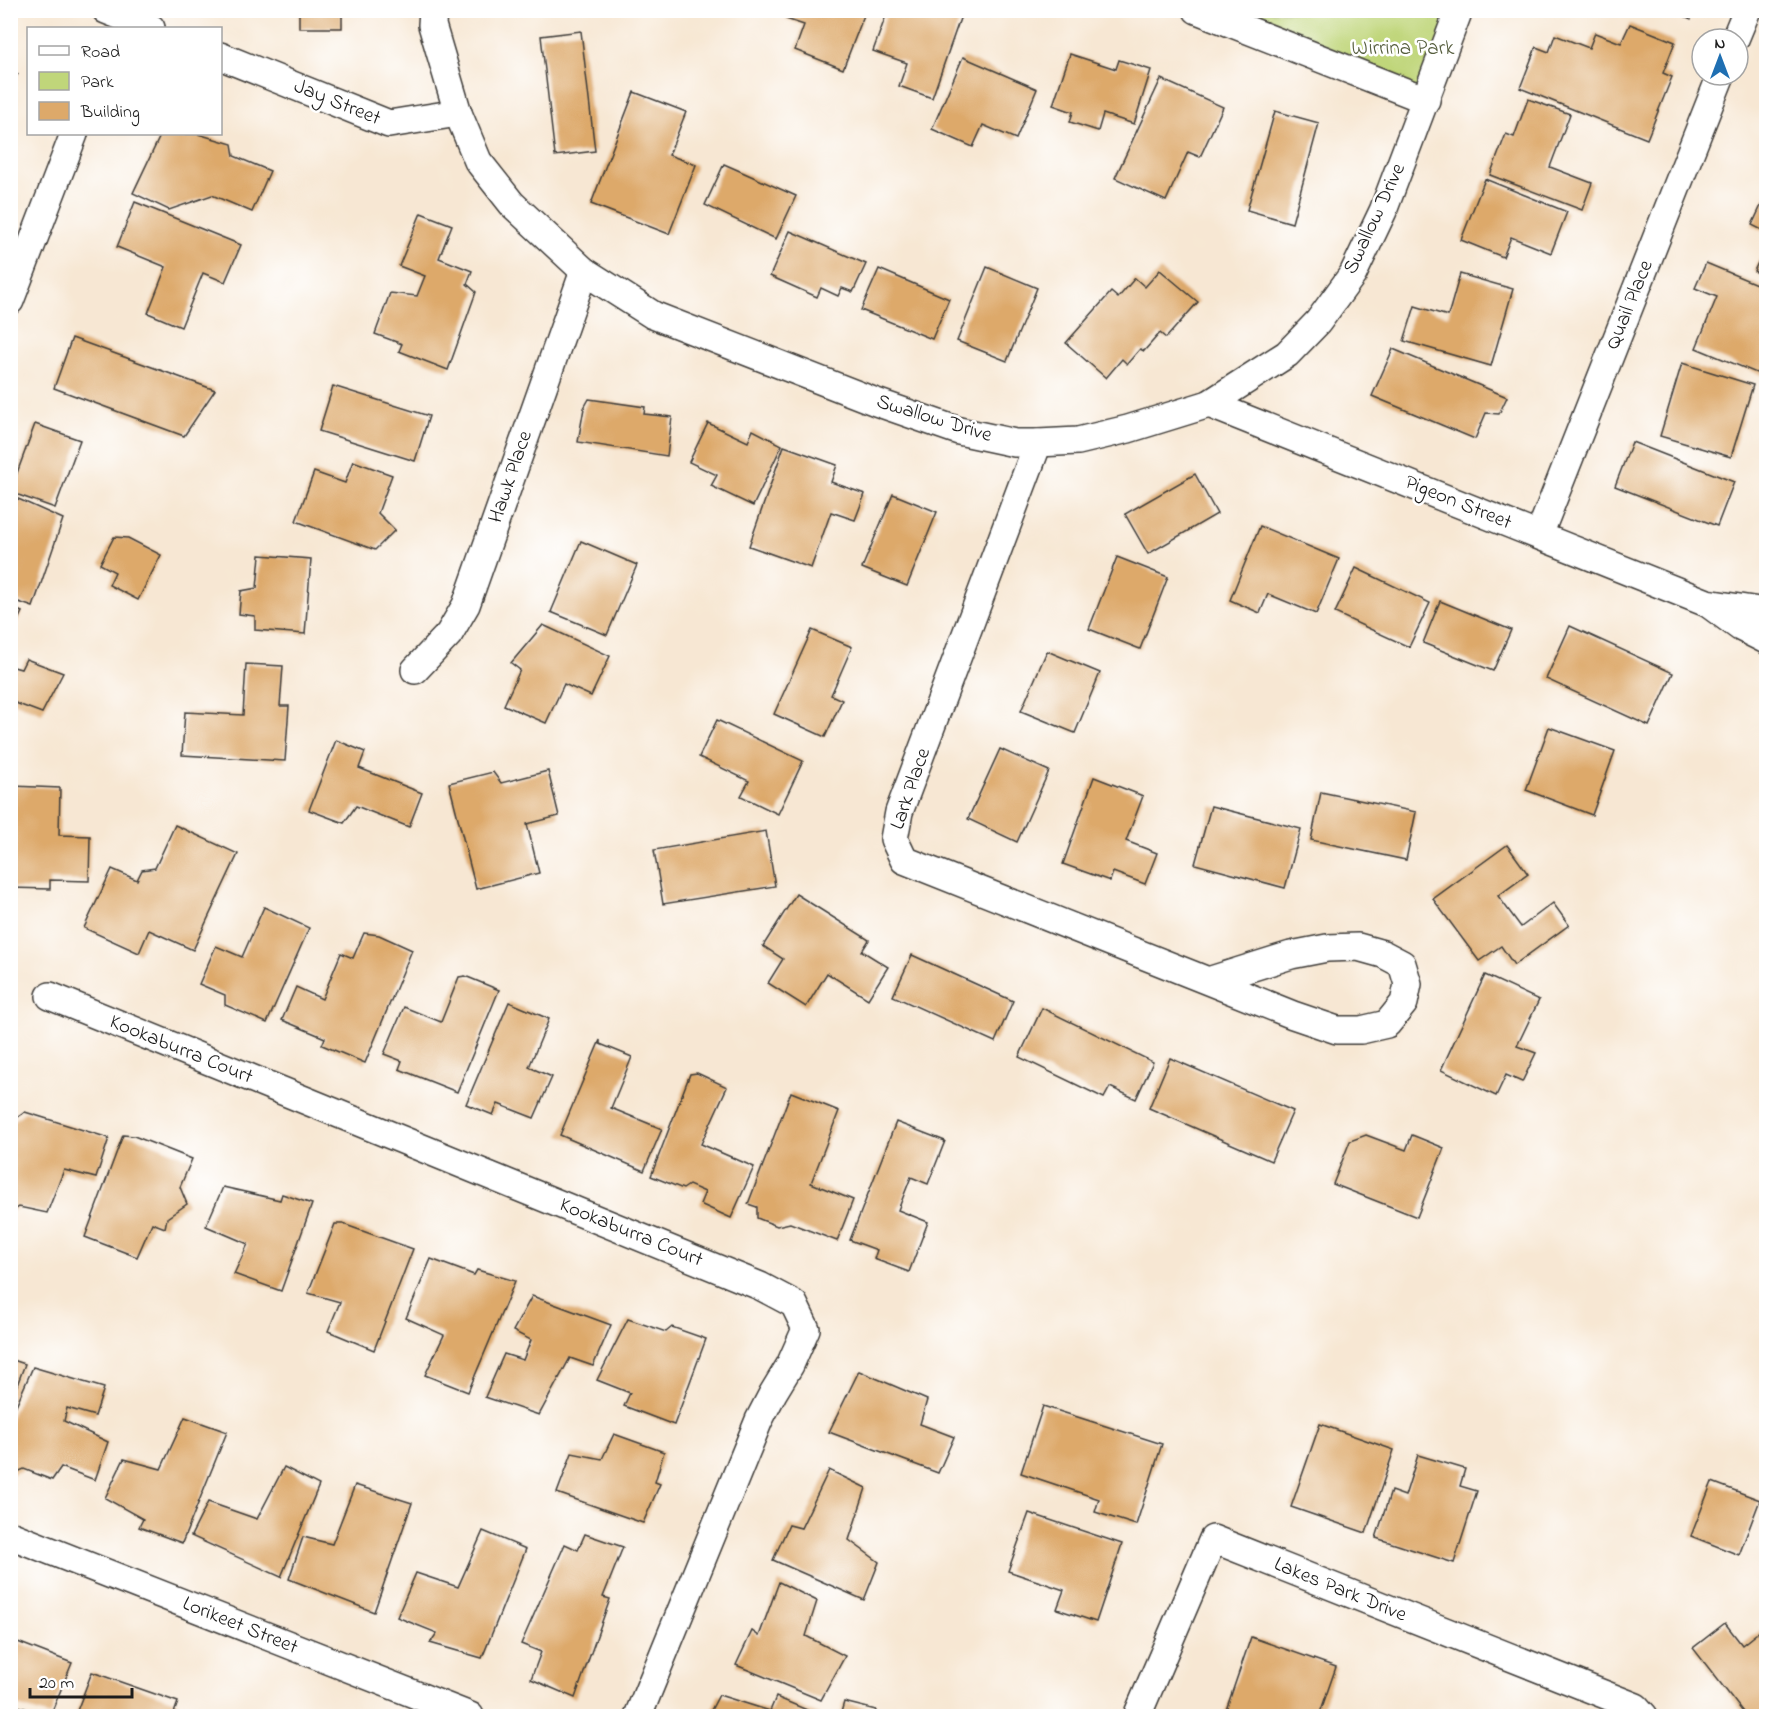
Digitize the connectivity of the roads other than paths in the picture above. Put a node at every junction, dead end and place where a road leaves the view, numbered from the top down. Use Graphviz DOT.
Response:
graph roads {
  1 [pos="433,10"];
  2 [pos="1197,10"];
  3 [pos="1459,10"];
  4 [pos="1747,10"];
  5 [pos="113,18"];
  6 [pos="147,27"];
  7 [pos="1740,27"];
  8 [pos="222,58"];
  9 [pos="1716,87"];
  10 [pos="1425,100"];
  11 [pos="458,113"];
  12 [pos="74,135"];
  13 [pos="584,271"];
  14 [pos="10,301"];
  15 [pos="1209,404"];
  16 [pos="1038,443"];
  17 [pos="1539,535"];
  18 [pos="1707,603"];
  19 [pos="1767,612"];
  20 [pos="1767,640"];
  21 [pos="415,670"];
  22 [pos="1209,981"];
  23 [pos="50,996"];
  24 [pos="10,1535"];
  25 [pos="470,1716"];
  26 [pos="638,1716"];
  27 [pos="1137,1716"];
  28 [pos="1644,1716"];
  1 -- 11 [label="street, Swallow Drive"];
  2 -- 10 [label="street"];
  3 -- 10 [label="street, Swallow Drive"];
  4 -- 7 [label="street"];
  5 -- 6 [label="street"];
  8 -- 11 [label="street, Jay Street"];
  9 -- 17 [label="street, Quail Place"];
  10 -- 15 [label="street, Swallow Drive"];
  11 -- 13 [label="street, Swallow Drive"];
  12 -- 14 [label="street"];
  13 -- 16 [label="street, Swallow Drive"];
  13 -- 21 [label="street, Hawk Place"];
  15 -- 16 [label="street, Swallow Drive"];
  15 -- 17 [label="street, Pigeon Street"];
  16 -- 22 [label="street, Lark Place"];
  17 -- 18 [label="street, Pigeon Street"];
  18 -- 19 [label="street, Pigeon Street"];
  18 -- 20 [label="street, Pigeon Street"];
  22 -- 22 [label="street, Lark Place"];
  23 -- 26 [label="street, Kookaburra Court"];
  24 -- 25 [label="street, Lorikeet Street"];
  27 -- 28 [label="street, Lakes Park Drive"];
}
